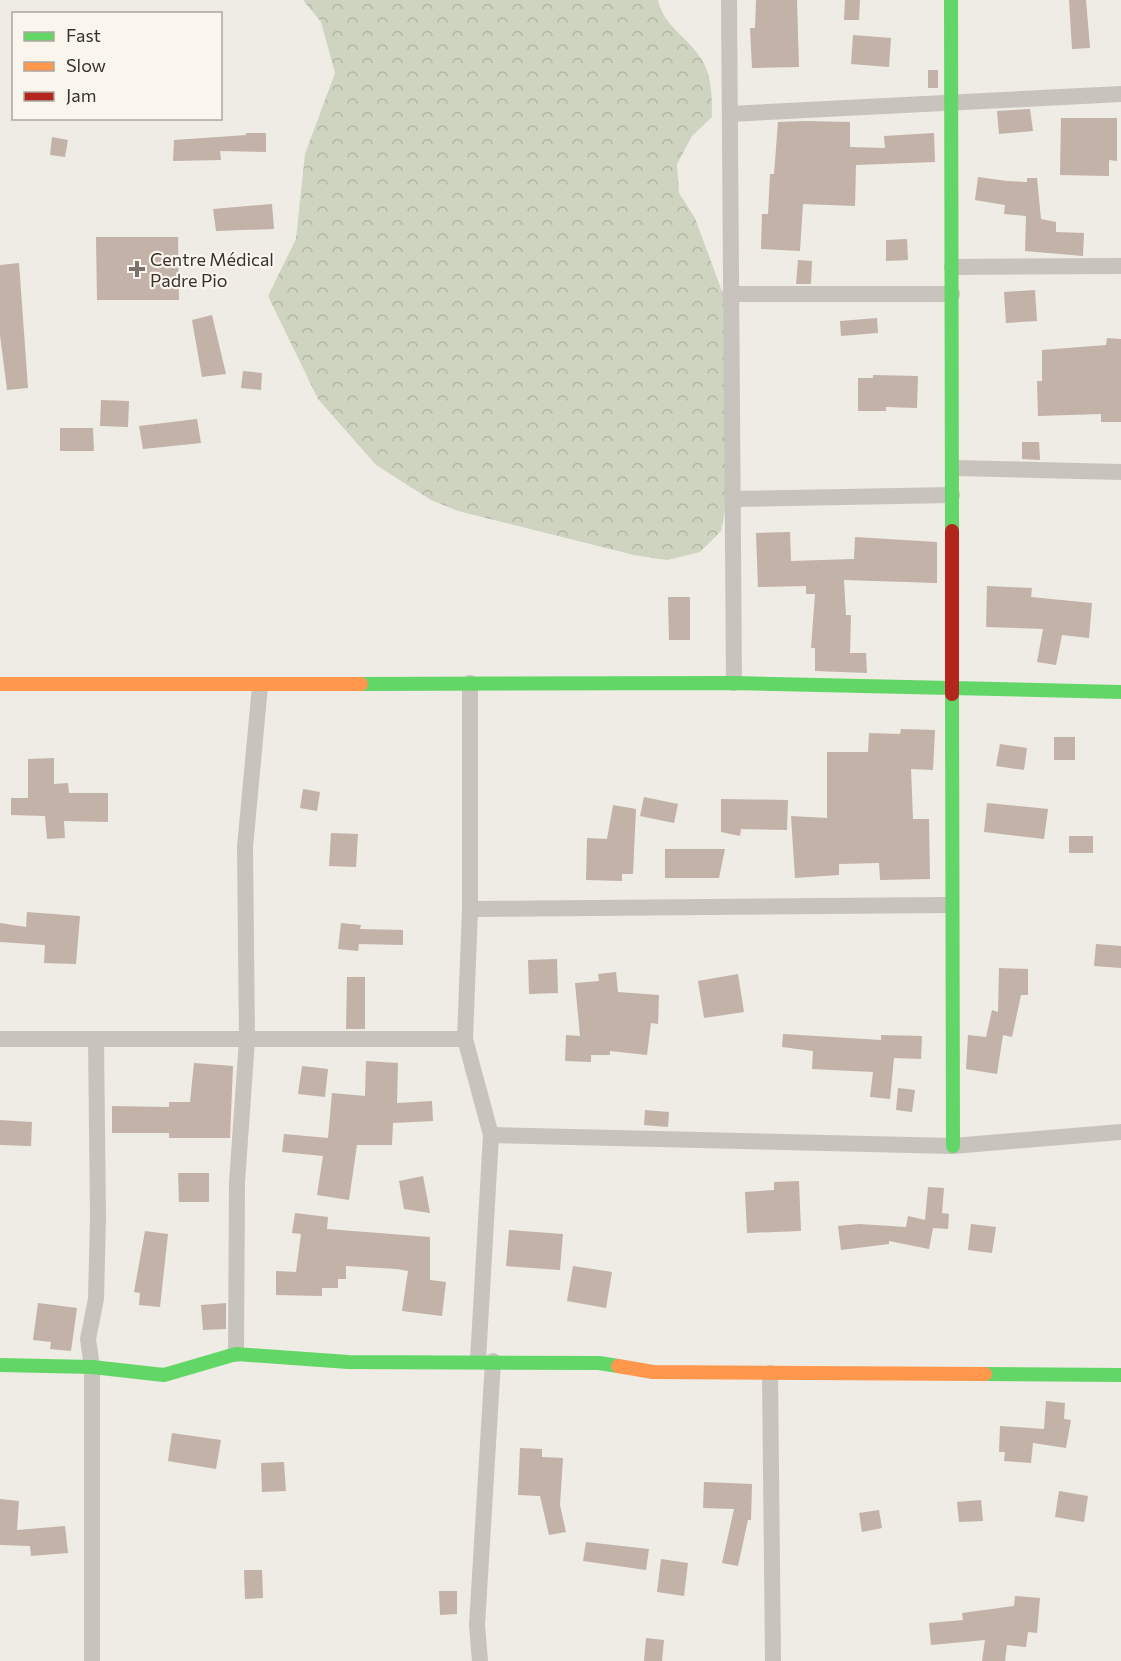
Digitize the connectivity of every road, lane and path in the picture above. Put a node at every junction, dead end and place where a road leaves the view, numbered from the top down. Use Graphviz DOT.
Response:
graph roads {
  1 [pos="729,0"];
  2 [pos="951,0"];
  3 [pos="1121,94"];
  4 [pos="952,101"];
  5 [pos="730,114"];
  6 [pos="1121,266"];
  7 [pos="952,267"];
  8 [pos="730,294"];
  9 [pos="952,294"];
  10 [pos="953,468"];
  11 [pos="1121,472"];
  12 [pos="952,495"];
  13 [pos="732,500"];
  14 [pos="470,683"];
  15 [pos="734,683"];
  16 [pos="0,684"];
  17 [pos="260,686"];
  18 [pos="950,689"];
  19 [pos="1121,692"];
  20 [pos="949,905"];
  21 [pos="470,909"];
  22 [pos="0,1039"];
  23 [pos="465,1039"];
  24 [pos="96,1040"];
  25 [pos="247,1040"];
  26 [pos="1121,1132"];
  27 [pos="491,1135"];
  28 [pos="953,1146"];
  29 [pos="236,1354"];
  30 [pos="486,1361"];
  31 [pos="0,1365"];
  32 [pos="92,1367"];
  33 [pos="770,1373"];
  34 [pos="1121,1375"];
  35 [pos="92,1661"];
  36 [pos="480,1661"];
  37 [pos="773,1661"];
  1 -- 5 [label="street"];
  2 -- 4 [label="street"];
  3 -- 4 [label="street"];
  4 -- 5 [label="street"];
  4 -- 7 [label="street"];
  5 -- 8 [label="street"];
  6 -- 7 [label="street"];
  7 -- 9 [label="street"];
  8 -- 9 [label="street"];
  8 -- 13 [label="street"];
  9 -- 10 [label="street"];
  10 -- 11 [label="street"];
  10 -- 12 [label="street"];
  12 -- 13 [label="street"];
  12 -- 18 [label="street"];
  13 -- 15 [label="street"];
  14 -- 15 [label="street"];
  14 -- 17 [label="street"];
  14 -- 21 [label="street"];
  15 -- 18 [label="street"];
  16 -- 17 [label="street"];
  17 -- 25 [label="street"];
  18 -- 19 [label="street"];
  18 -- 20 [label="street"];
  20 -- 21 [label="street"];
  20 -- 28 [label="street"];
  21 -- 23 [label="street"];
  22 -- 24 [label="street"];
  23 -- 25 [label="street"];
  23 -- 27 [label="street"];
  24 -- 25 [label="street"];
  24 -- 32 [label="street"];
  25 -- 29 [label="street"];
  26 -- 28 [label="street"];
  27 -- 28 [label="street"];
  27 -- 30 [label="street"];
  29 -- 30 [label="street"];
  29 -- 32 [label="street"];
  30 -- 33 [label="street"];
  30 -- 36 [label="street"];
  31 -- 32 [label="street"];
  32 -- 35 [label="street"];
  33 -- 34 [label="street"];
  33 -- 37 [label="street"];
}
